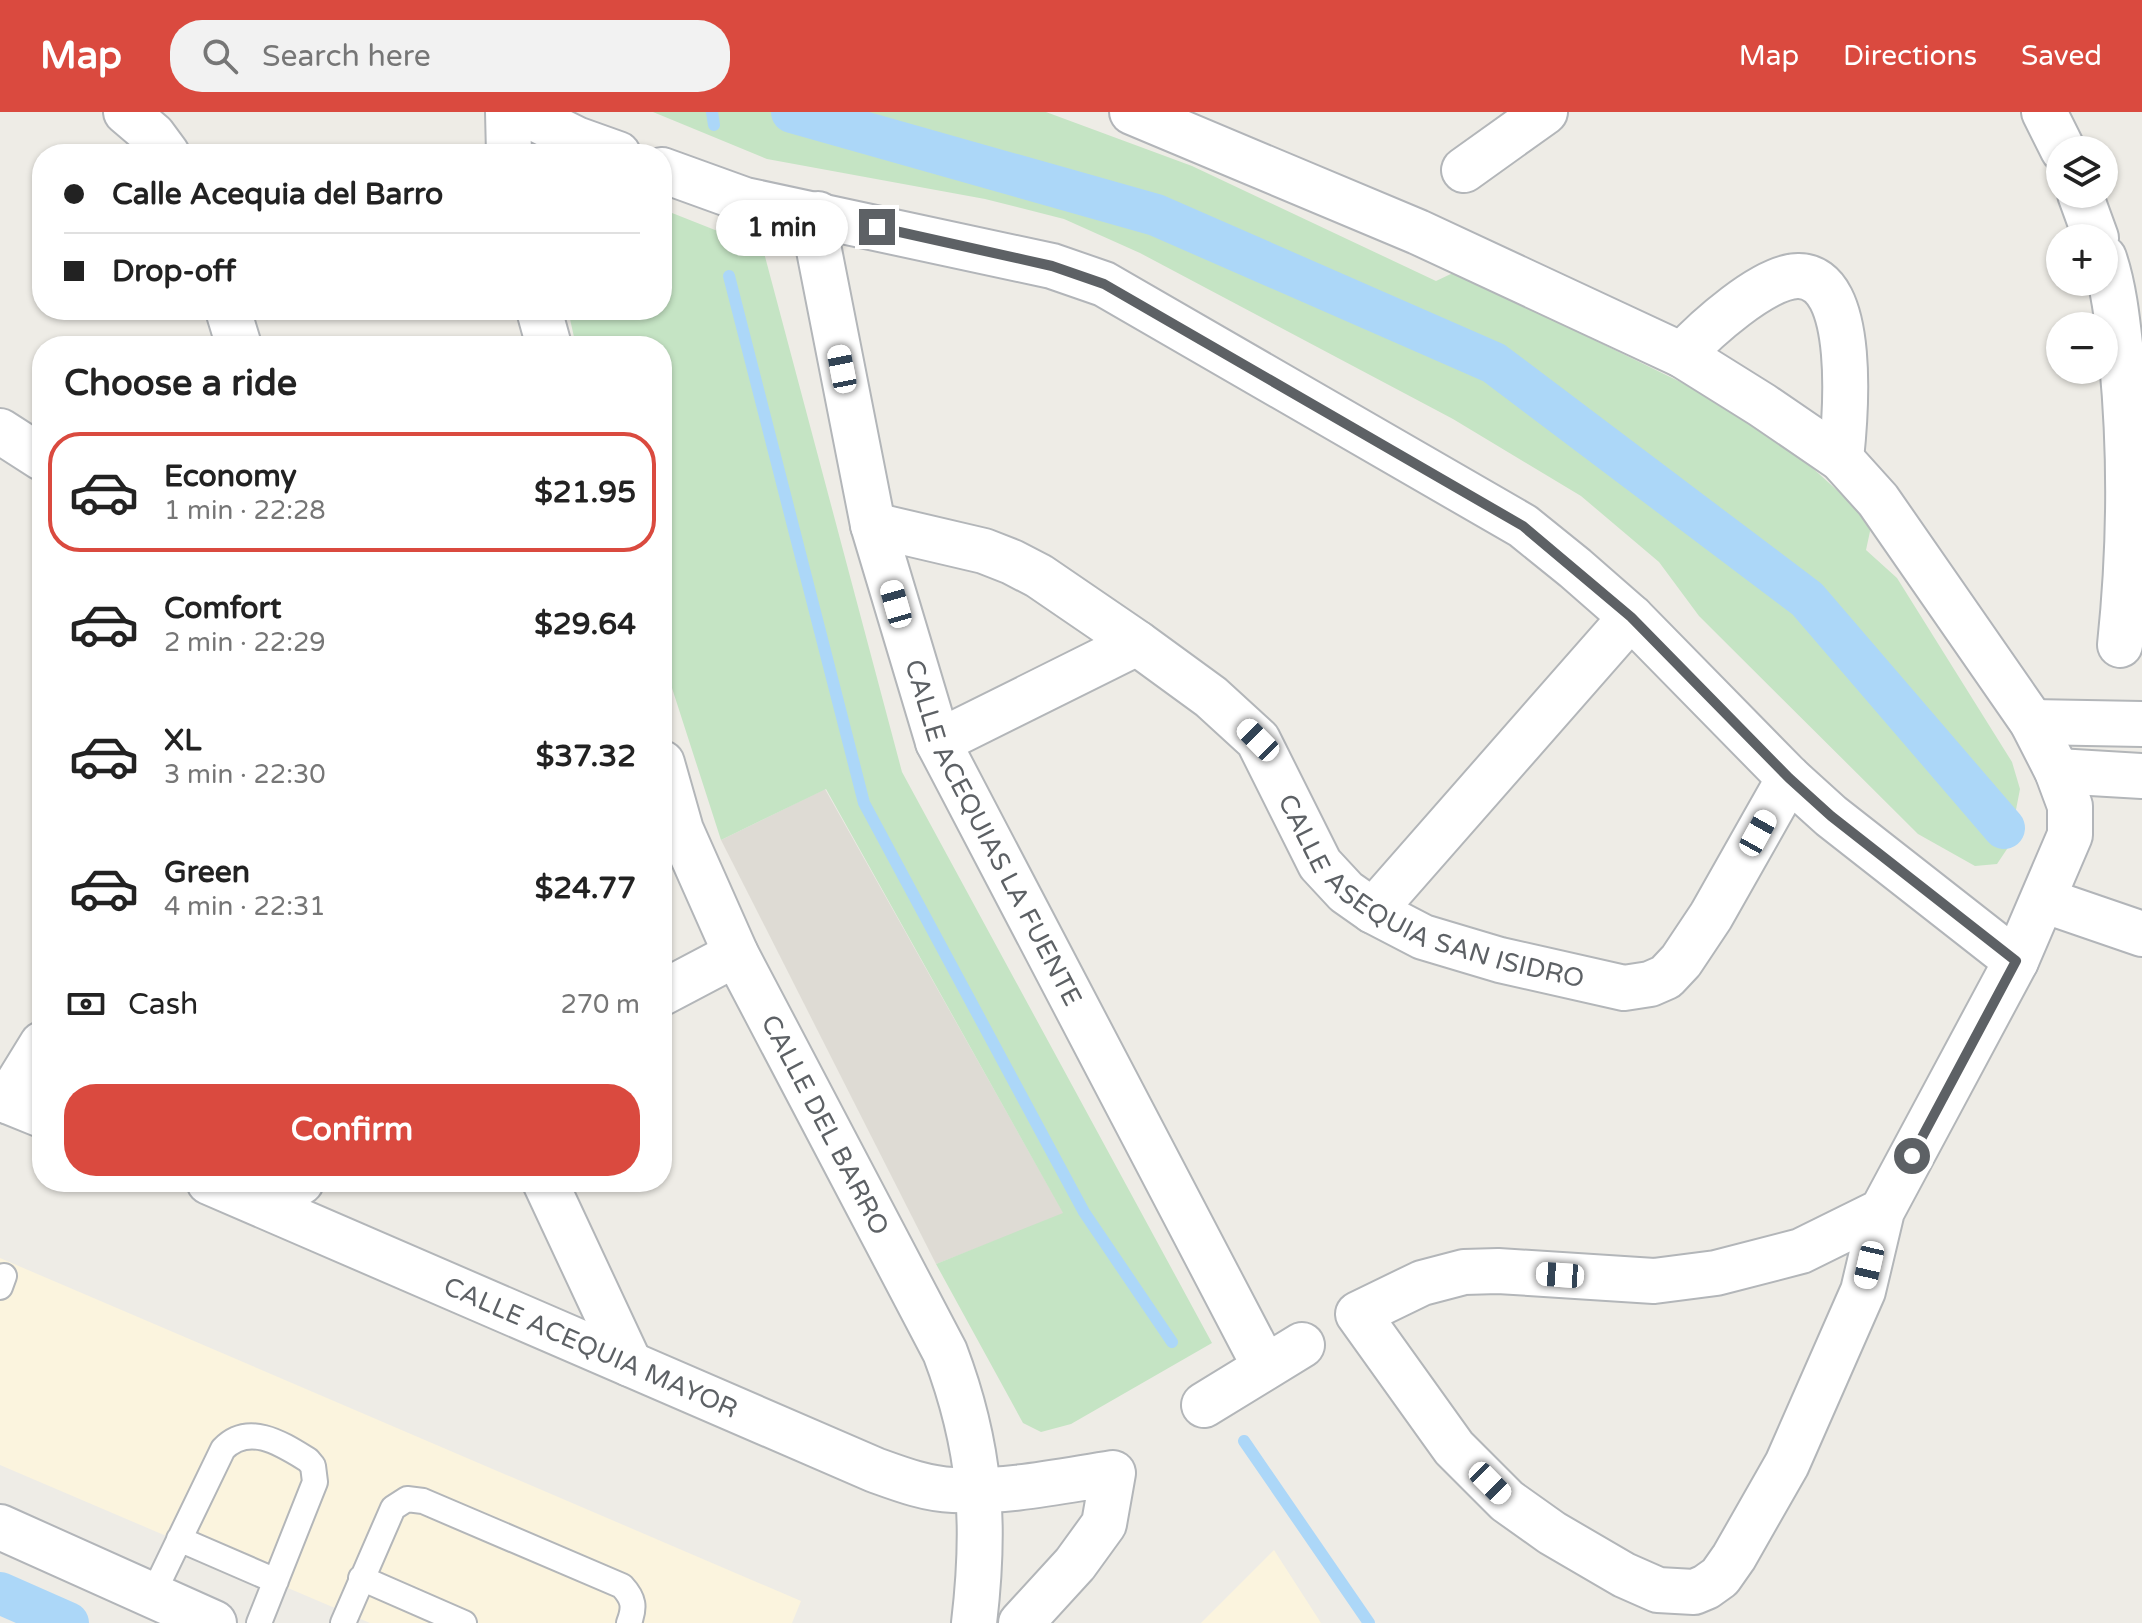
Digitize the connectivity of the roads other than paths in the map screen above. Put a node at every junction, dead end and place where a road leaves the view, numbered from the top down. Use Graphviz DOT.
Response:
graph roads {
  1 [pos="126,112"];
  2 [pos="508,112"];
  3 [pos="522,112"];
  4 [pos="1132,112"];
  5 [pos="1545,112"];
  6 [pos="2044,112"];
  7 [pos="2056,136"];
  8 [pos="160,144"];
  9 [pos="509,144"];
  10 [pos="590,144"];
  11 [pos="1464,170"];
  12 [pos="672,174"];
  13 [pos="818,214"];
  14 [pos="2112,296"];
  15 [pos="1682,355"];
  16 [pos="0,431"];
  17 [pos="32,452"];
  18 [pos="1841,459"];
  19 [pos="873,525"];
  20 [pos="1631,617"];
  21 [pos="1137,643"];
  22 [pos="2120,645"];
  23 [pos="2032,722"];
  24 [pos="2142,724"];
  25 [pos="938,742"];
  26 [pos="2057,771"];
  27 [pos="2142,776"];
  28 [pos="1789,778"];
  29 [pos="672,798"];
  30 [pos="2043,900"];
  31 [pos="1373,911"];
  32 [pos="2142,934"];
  33 [pos="736,954"];
  34 [pos="2016,961"];
  35 [pos="672,988"];
  36 [pos="32,1067"];
  37 [pos="16,1104"];
  38 [pos="234,1192"];
  39 [pos="282,1192"];
  40 [pos="550,1192"];
  41 [pos="261,1203"];
  42 [pos="1882,1211"];
  43 [pos="630,1364"];
  44 [pos="1204,1405"];
  45 [pos="980,1490"];
  46 [pos="0,1527"];
  47 [pos="179,1539"];
  48 [pos="361,1578"];
  49 [pos="276,1581"];
  50 [pos="152,1596"];
  51 [pos="214,1623"];
  52 [pos="259,1623"];
  53 [pos="343,1623"];
  54 [pos="464,1623"];
  55 [pos="629,1623"];
  56 [pos="974,1623"];
  57 [pos="1021,1623"];
  1 -- 8 [label="street"];
  2 -- 9 [label="street"];
  3 -- 10 [label="street"];
  4 -- 15 [label="street"];
  5 -- 11 [label="street"];
  6 -- 7 [label="street"];
  12 -- 13 [label="street"];
  13 -- 19 [label="street, CALLE ACEQUIAS LA FUENTE"];
  13 -- 20 [label="street"];
  14 -- 22 [label="street"];
  15 -- 18 [label="street"];
  15 -- 18 [label="street"];
  16 -- 17 [label="street"];
  18 -- 23 [label="street"];
  19 -- 21 [label="street, CALLE ASEQUIA SAN ISIDRO"];
  19 -- 25 [label="street, CALLE ACEQUIAS LA FUENTE"];
  20 -- 28 [label="street"];
  20 -- 31 [label="street"];
  21 -- 25 [label="street"];
  21 -- 31 [label="street, CALLE ASEQUIA SAN ISIDRO"];
  23 -- 24 [label="street"];
  23 -- 26 [label="street"];
  25 -- 44 [label="street, CALLE ACEQUIAS LA FUENTE"];
  26 -- 27 [label="street"];
  26 -- 30 [label="street"];
  28 -- 31 [label="street, CALLE ASEQUIA SAN ISIDRO"];
  28 -- 34 [label="street"];
  29 -- 33 [label="street, CALLE DEL BARRO"];
  30 -- 32 [label="street"];
  30 -- 34 [label="street"];
  33 -- 35 [label="street"];
  33 -- 45 [label="street, CALLE DEL BARRO"];
  34 -- 42 [label="street"];
  36 -- 37 [label="street"];
  38 -- 41 [label="street, CALLE ACEQUIA MAYOR"];
  39 -- 41 [label="street"];
  40 -- 43 [label="street"];
  41 -- 43 [label="street, CALLE ACEQUIA MAYOR"];
  42 -- 42 [label="street"];
  43 -- 45 [label="street, CALLE ACEQUIA MAYOR"];
  45 -- 56 [label="street, CALLE DEL BARRO"];
  45 -- 57 [label="street, CALLE ACEQUIA MAYOR"];
  46 -- 50 [label="street"];
  47 -- 49 [label="lane"];
  47 -- 49 [label="lane"];
  47 -- 50 [label="lane"];
  48 -- 53 [label="lane"];
  48 -- 54 [label="lane"];
  48 -- 55 [label="lane"];
  49 -- 52 [label="lane"];
  50 -- 51 [label="street"];
}
